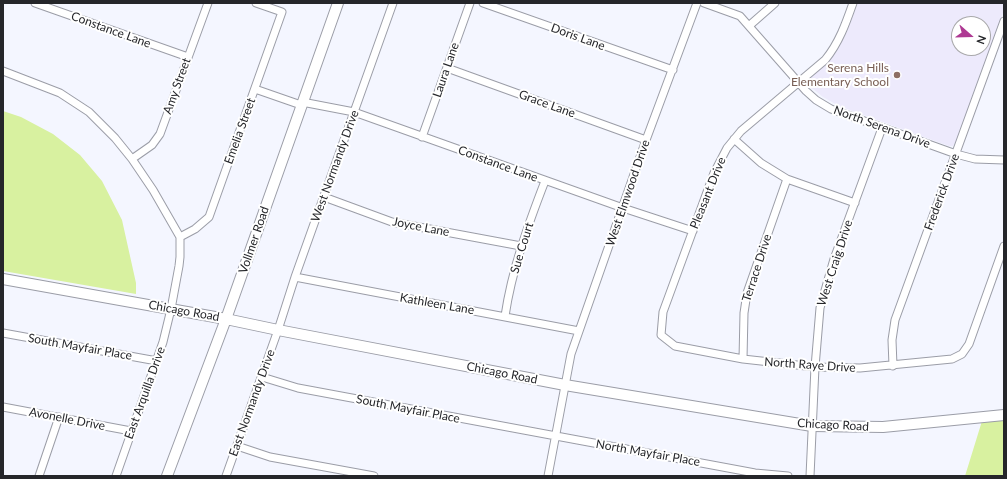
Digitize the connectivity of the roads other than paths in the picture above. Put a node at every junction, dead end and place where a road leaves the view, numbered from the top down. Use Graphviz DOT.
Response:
graph roads {
  1 [pos="35,3"];
  2 [pos="208,3"];
  3 [pos="256,3"];
  4 [pos="338,3"];
  5 [pos="393,3"];
  6 [pos="470,3"];
  7 [pos="483,3"];
  8 [pos="697,3"];
  9 [pos="704,3"];
  10 [pos="775,3"];
  11 [pos="853,3"];
  12 [pos="1004,21"];
  13 [pos="750,26"];
  14 [pos="188,57"];
  15 [pos="447,68"];
  16 [pos="672,70"];
  17 [pos="3,71"];
  18 [pos="798,83"];
  19 [pos="255,89"];
  20 [pos="302,103"];
  21 [pos="354,112"];
  22 [pos="882,128"];
  23 [pos="422,137"];
  24 [pos="734,139"];
  25 [pos="646,140"];
  26 [pos="956,154"];
  27 [pos="132,159"];
  28 [pos="1004,160"];
  29 [pos="787,179"];
  30 [pos="545,181"];
  31 [pos="324,197"];
  32 [pos="855,203"];
  33 [pos="623,208"];
  34 [pos="693,231"];
  35 [pos="180,237"];
  36 [pos="521,246"];
  37 [pos="1004,246"];
  38 [pos="295,277"];
  39 [pos="3,278"];
  40 [pos="171,309"];
  41 [pos="505,316"];
  42 [pos="226,319"];
  43 [pos="278,330"];
  44 [pos="579,331"];
  45 [pos="3,333"];
  46 [pos="661,335"];
  47 [pos="743,359"];
  48 [pos="157,361"];
  49 [pos="893,366"];
  50 [pos="815,367"];
  51 [pos="262,377"];
  52 [pos="565,385"];
  53 [pos="3,407"];
  54 [pos="1004,415"];
  55 [pos="59,417"];
  56 [pos="812,426"];
  57 [pos="131,431"];
  58 [pos="555,436"];
  59 [pos="237,446"];
  60 [pos="39,476"];
  61 [pos="116,476"];
  62 [pos="168,476"];
  63 [pos="226,476"];
  64 [pos="374,476"];
  65 [pos="548,476"];
  66 [pos="788,476"];
  67 [pos="810,476"];
  1 -- 14 [label="street, Constance Lane"];
  2 -- 14 [label="street, Amy Street"];
  3 -- 19 [label="street, Emelia Street"];
  4 -- 20 [label="street, Vollmer Road"];
  5 -- 21 [label="street, West Normandy Drive"];
  6 -- 15 [label="street, Laura Lane"];
  7 -- 16 [label="street, Doris Lane"];
  8 -- 16 [label="street, West Elmwood Drive"];
  9 -- 13 [label="street, North Serena Drive"];
  10 -- 13 [label="street"];
  11 -- 18 [label="street, Pleasant Drive"];
  12 -- 26 [label="street, Frederick Drive"];
  13 -- 18 [label="street, North Serena Drive"];
  14 -- 27 [label="street, Amy Street"];
  15 -- 23 [label="street, Laura Lane"];
  15 -- 25 [label="street, Grace Lane"];
  16 -- 25 [label="street, West Elmwood Drive"];
  17 -- 27 [label="street"];
  18 -- 22 [label="street, North Serena Drive"];
  18 -- 24 [label="street, Pleasant Drive"];
  19 -- 20 [label="street, Constance Lane"];
  19 -- 35 [label="street, Emelia Street"];
  20 -- 21 [label="street, Constance Lane"];
  20 -- 42 [label="street, Vollmer Road"];
  21 -- 23 [label="street, Constance Lane"];
  21 -- 31 [label="street, West Normandy Drive"];
  22 -- 26 [label="street, North Serena Drive"];
  22 -- 32 [label="street, West Craig Drive"];
  23 -- 30 [label="street, Constance Lane"];
  24 -- 29 [label="street"];
  24 -- 34 [label="street, Pleasant Drive"];
  25 -- 33 [label="street, West Elmwood Drive"];
  26 -- 28 [label="street, North Serena Drive"];
  26 -- 49 [label="street, Frederick Drive"];
  27 -- 35 [label="street"];
  29 -- 32 [label="street"];
  29 -- 47 [label="street, Terrace Drive"];
  30 -- 33 [label="street, Constance Lane"];
  30 -- 36 [label="street, Sue Court"];
  31 -- 36 [label="street, Joyce Lane"];
  31 -- 38 [label="street, West Normandy Drive"];
  32 -- 50 [label="street, West Craig Drive"];
  33 -- 34 [label="street, Constance Lane"];
  33 -- 44 [label="street, West Elmwood Drive"];
  34 -- 46 [label="street, Pleasant Drive"];
  35 -- 40 [label="street, East Arquilla Drive"];
  36 -- 41 [label="street, Sue Court"];
  37 -- 49 [label="street, North Raye Drive"];
  38 -- 41 [label="street, Kathleen Lane"];
  38 -- 43 [label="street, West Normandy Drive"];
  39 -- 40 [label="street, Chicago Road"];
  40 -- 42 [label="street, Chicago Road"];
  40 -- 48 [label="street, East Arquilla Drive"];
  41 -- 44 [label="street, Kathleen Lane"];
  42 -- 43 [label="street, Chicago Road"];
  42 -- 62 [label="street, Vollmer Road"];
  43 -- 51 [label="street, East Normandy Drive"];
  43 -- 52 [label="street, Chicago Road"];
  44 -- 52 [label="street, West Elmwood Drive"];
  45 -- 48 [label="street, South Mayfair Place"];
  46 -- 47 [label="street, North Raye Drive"];
  47 -- 50 [label="street, North Raye Drive"];
  48 -- 57 [label="street, East Arquilla Drive"];
  49 -- 50 [label="street, North Raye Drive"];
  50 -- 56 [label="street, West Craig Drive"];
  51 -- 58 [label="street, South Mayfair Place"];
  51 -- 59 [label="street, East Normandy Drive"];
  52 -- 56 [label="street, Chicago Road"];
  52 -- 58 [label="street, West Elmwood Drive"];
  53 -- 55 [label="street, Avonelle Drive"];
  54 -- 56 [label="street, Chicago Road"];
  55 -- 57 [label="street, Avonelle Drive"];
  55 -- 60 [label="street"];
  56 -- 67 [label="street, West Craig Drive"];
  57 -- 61 [label="street, East Arquilla Drive"];
  58 -- 65 [label="street, West Elmwood Drive"];
  58 -- 66 [label="street, North Mayfair Place"];
  59 -- 63 [label="street, East Normandy Drive"];
  59 -- 64 [label="street"];
}
